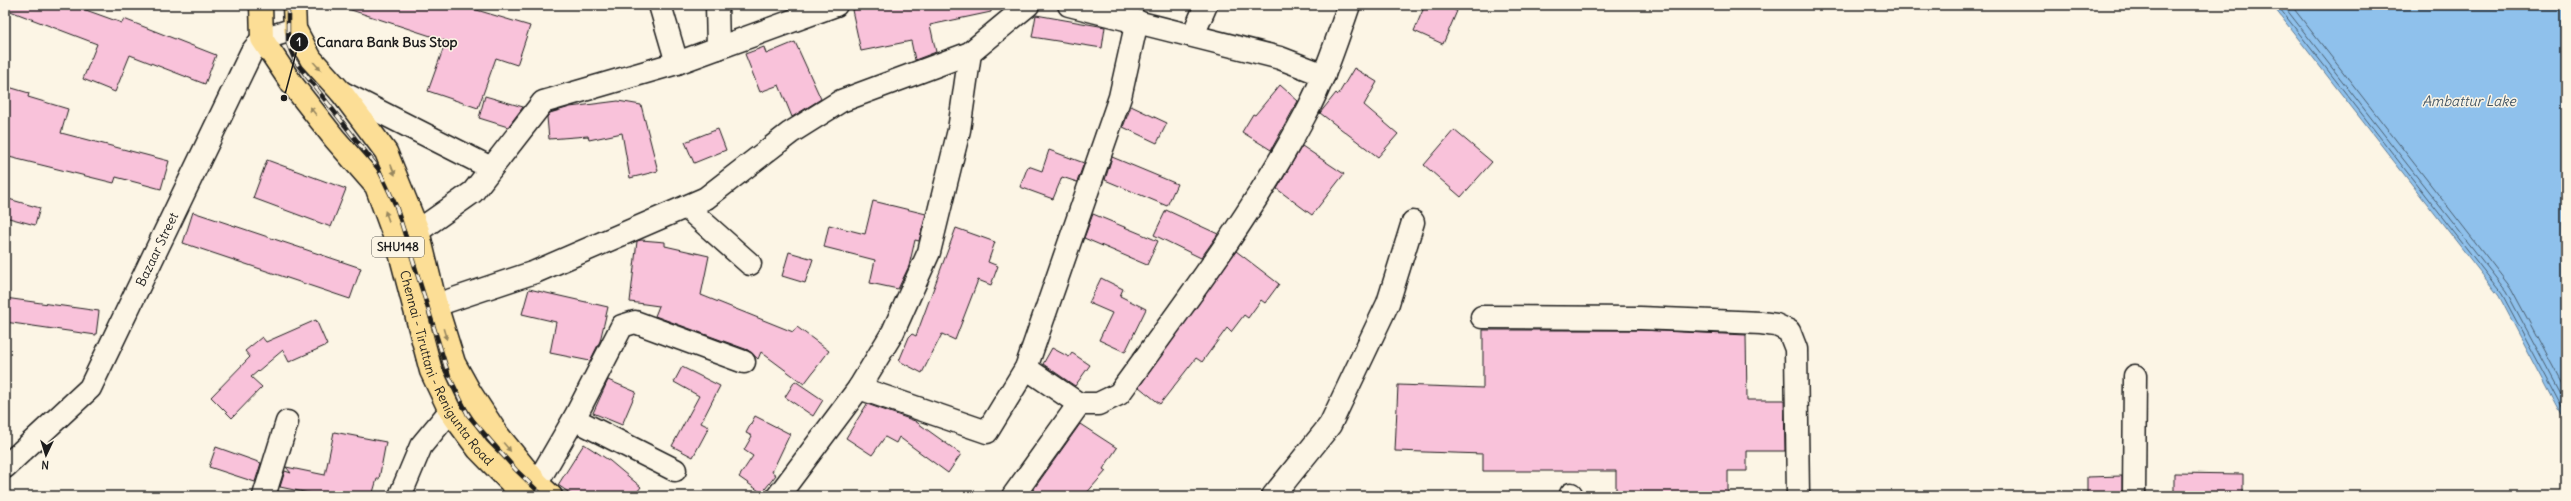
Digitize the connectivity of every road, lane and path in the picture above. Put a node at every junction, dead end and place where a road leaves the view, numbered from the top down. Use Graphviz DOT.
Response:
graph roads {
  1 [pos="262,5"];
  2 [pos="294,5"];
  3 [pos="660,5"];
  4 [pos="717,5"];
  5 [pos="836,5"];
  6 [pos="1028,5"];
  7 [pos="1069,5"];
  8 [pos="1206,5"];
  9 [pos="1349,5"];
  10 [pos="1137,22"];
  11 [pos="295,29"];
  12 [pos="1193,35"];
  13 [pos="262,40"];
  14 [pos="718,48"];
  15 [pos="970,53"];
  16 [pos="677,63"];
  17 [pos="1324,75"];
  18 [pos="341,92"];
  19 [pos="491,168"];
  20 [pos="686,207"];
  21 [pos="1413,222"];
  22 [pos="418,231"];
  23 [pos="750,264"];
  24 [pos="436,305"];
  25 [pos="1482,317"];
  26 [pos="744,362"];
  27 [pos="1026,368"];
  28 [pos="2135,376"];
  29 [pos="859,388"];
  30 [pos="1079,404"];
  31 [pos="450,411"];
  32 [pos="574,419"];
  33 [pos="287,422"];
  34 [pos="5,467"];
  35 [pos="675,470"];
  36 [pos="538,492"];
  37 [pos="264,496"];
  38 [pos="400,496"];
  39 [pos="778,496"];
  40 [pos="1013,496"];
  41 [pos="1273,496"];
  42 [pos="1798,496"];
  43 [pos="2134,496"];
  1 -- 13 [label="highway"];
  2 -- 11 [label="highway, Chennai - Tiruttani - Renigunta Road / SHU148"];
  3 -- 16 [label="street"];
  4 -- 14 [label="street"];
  5 -- 14 [label="street"];
  6 -- 15 [label="street"];
  7 -- 10 [label="street"];
  8 -- 12 [label="street"];
  9 -- 17 [label="street"];
  10 -- 12 [label="street"];
  10 -- 27 [label="street"];
  11 -- 13 [label="street"];
  11 -- 18 [label="highway, Chennai - Tiruttani - Renigunta Road / SHU148, one-way"];
  12 -- 17 [label="street"];
  31 -- 13 [label="highway, Chennai - Tiruttani - Renigunta Road / SHU148, one-way"];
  13 -- 34 [label="street, Bazaar Street"];
  14 -- 16 [label="street"];
  15 -- 20 [label="street"];
  15 -- 29 [label="street"];
  16 -- 19 [label="street"];
  17 -- 30 [label="street"];
  18 -- 19 [label="street"];
  18 -- 22 [label="highway, Chennai - Tiruttani - Renigunta Road / SHU148, one-way"];
  19 -- 22 [label="street"];
  20 -- 23 [label="street"];
  20 -- 24 [label="street"];
  21 -- 41 [label="street"];
  22 -- 24 [label="highway, Chennai - Tiruttani - Renigunta Road / SHU148"];
  24 -- 36 [label="highway, Chennai - Tiruttani - Renigunta Road / SHU148, one-way"];
  25 -- 42 [label="street"];
  26 -- 32 [label="street"];
  27 -- 29 [label="street"];
  27 -- 30 [label="street"];
  28 -- 43 [label="street"];
  29 -- 39 [label="street"];
  30 -- 40 [label="street"];
  31 -- 36 [label="highway, Chennai - Tiruttani - Renigunta Road / SHU148"];
  31 -- 38 [label="street"];
  32 -- 35 [label="street"];
  32 -- 36 [label="street"];
  33 -- 37 [label="street"];
}
